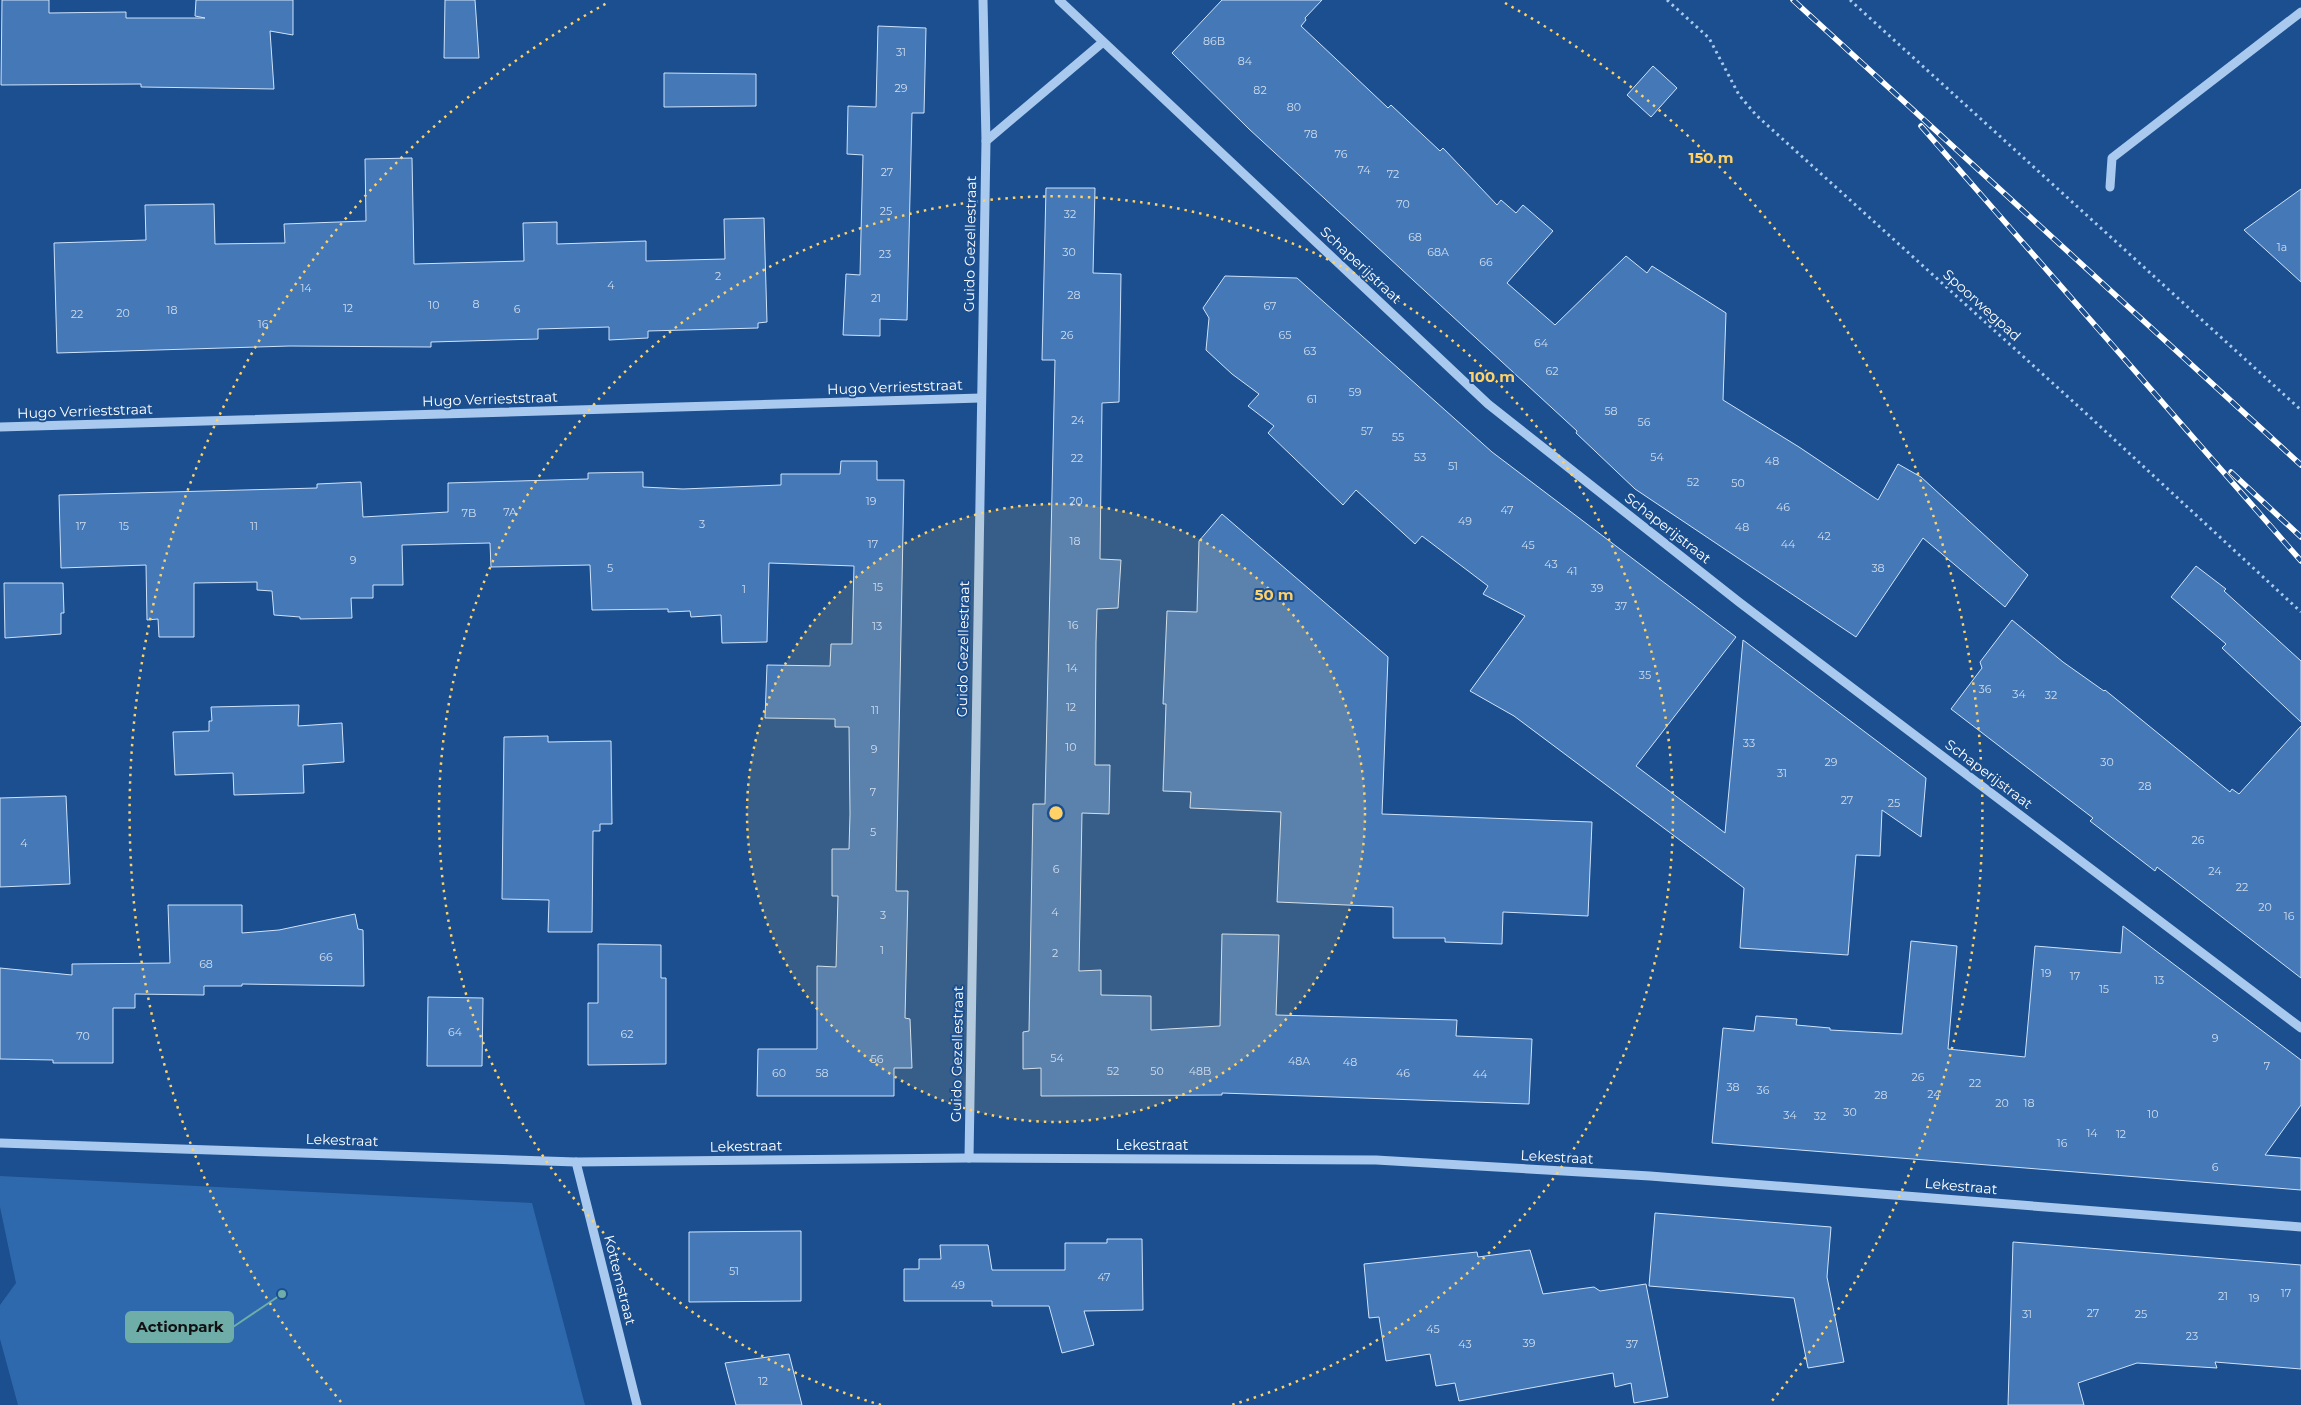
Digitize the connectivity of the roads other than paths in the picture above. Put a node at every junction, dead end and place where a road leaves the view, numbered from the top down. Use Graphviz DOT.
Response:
graph roads {
  1 [pos="983,0"];
  2 [pos="1059,0"];
  3 [pos="2301,12"];
  4 [pos="1103,42"];
  5 [pos="986,141"];
  6 [pos="2110,187"];
  7 [pos="981,398"];
  8 [pos="0,427"];
  9 [pos="2301,1028"];
  10 [pos="0,1143"];
  11 [pos="969,1158"];
  12 [pos="576,1162"];
  13 [pos="2301,1227"];
  14 [pos="636,1405"];
  1 -- 5 [label="street, Guido Gezellestraat"];
  2 -- 4 [label="street, Schaperijstraat"];
  3 -- 6 [label="street"];
  4 -- 5 [label="street"];
  4 -- 9 [label="street, Schaperijstraat"];
  5 -- 7 [label="street, Guido Gezellestraat"];
  7 -- 8 [label="street, Hugo Verrieststraat"];
  7 -- 11 [label="street, Guido Gezellestraat"];
  10 -- 12 [label="street, Lekestraat"];
  11 -- 12 [label="street, Lekestraat"];
  11 -- 13 [label="street, Lekestraat"];
  12 -- 14 [label="street, Kottemstraat"];
}
